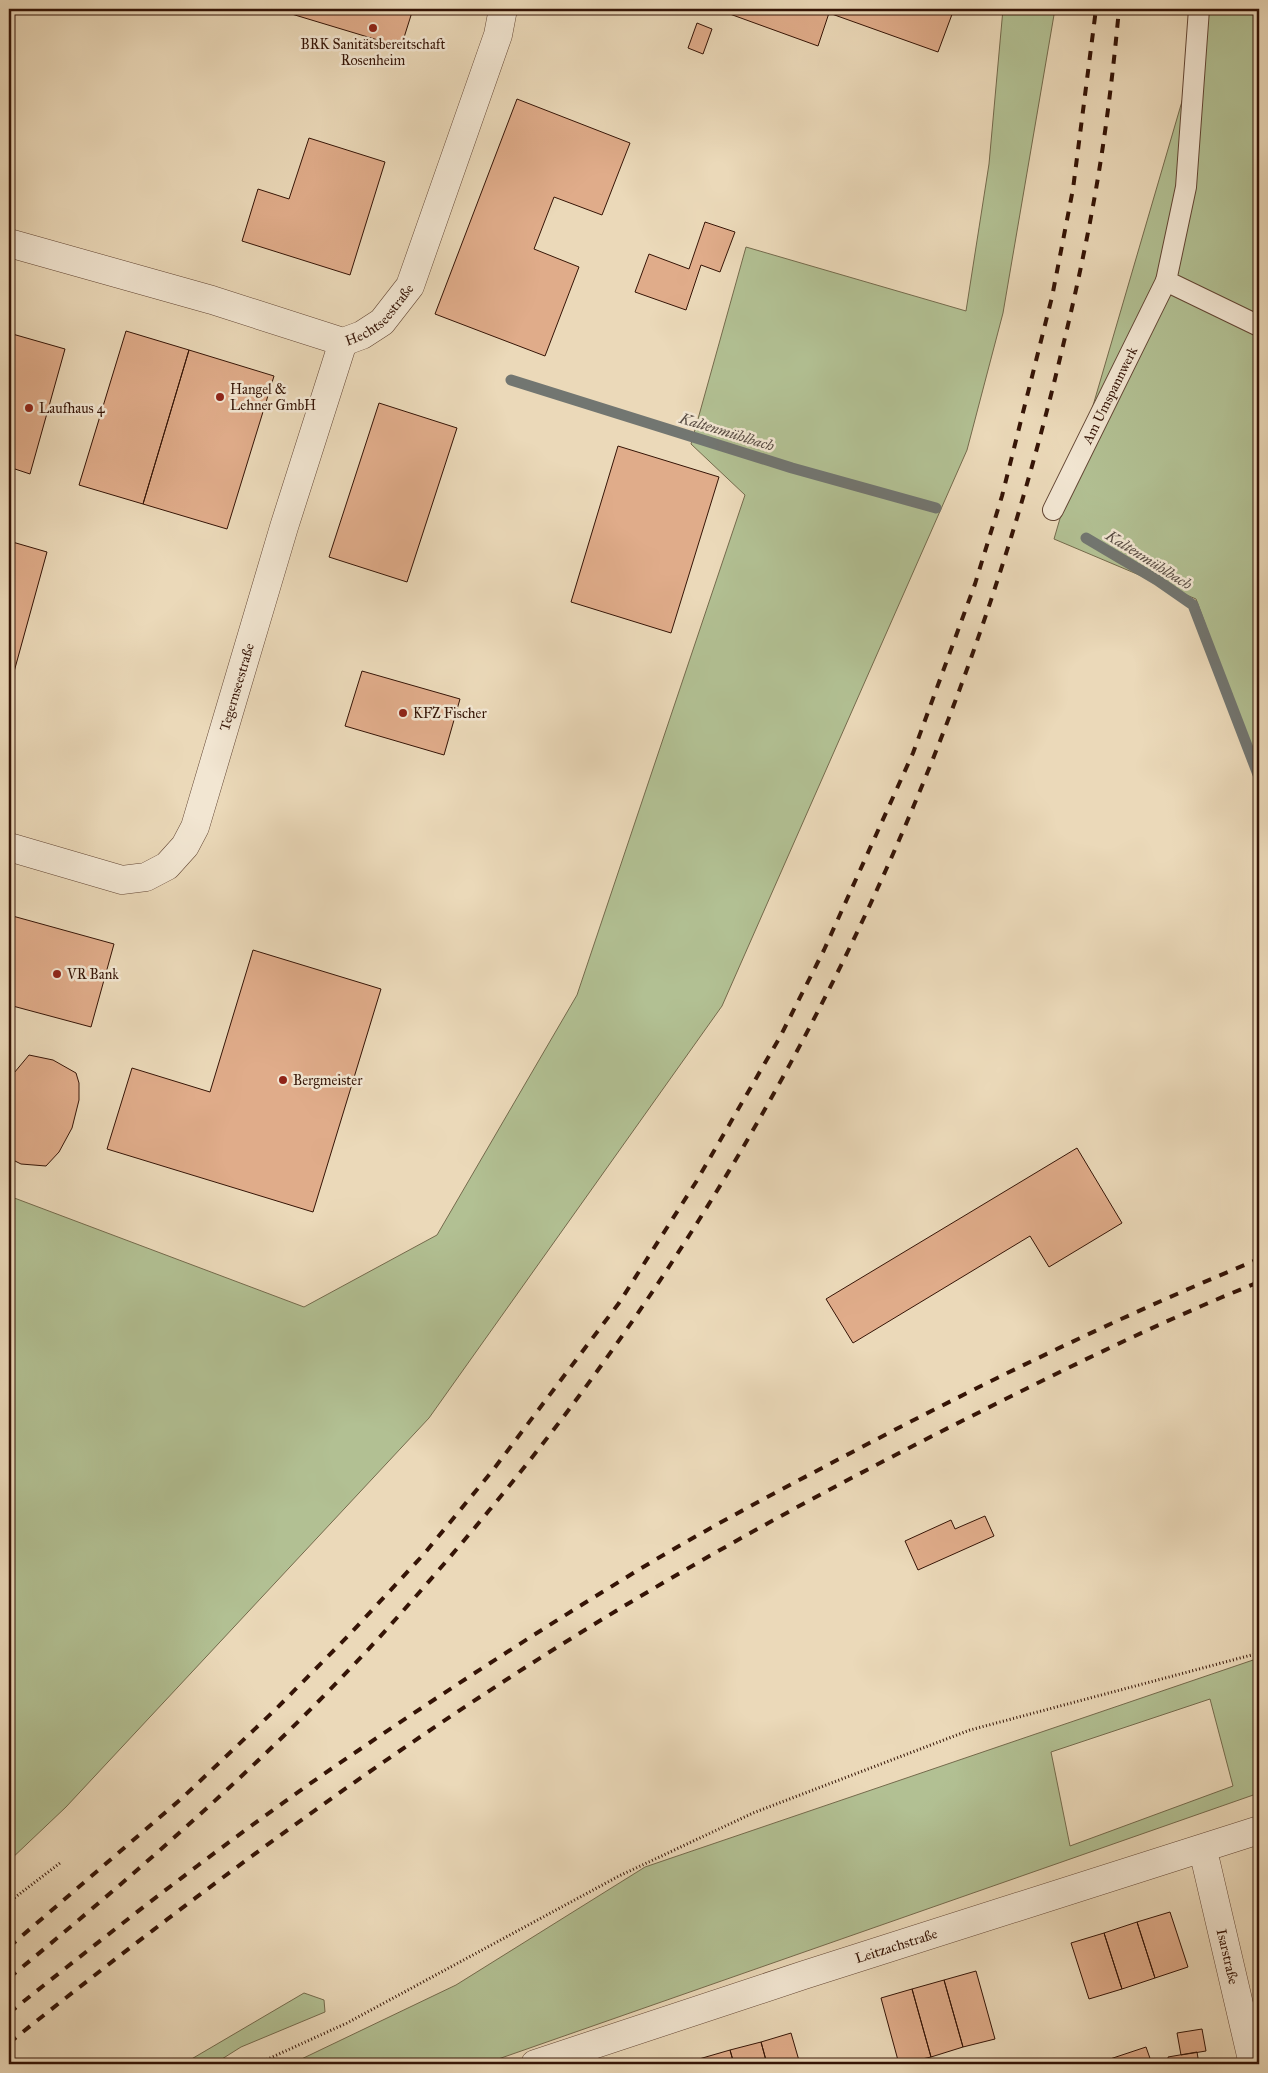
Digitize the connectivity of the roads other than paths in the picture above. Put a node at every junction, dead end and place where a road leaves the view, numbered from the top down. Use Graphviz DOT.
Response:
graph roads {
  1 [pos="503,9"];
  2 [pos="1198,9"];
  3 [pos="9,243"];
  4 [pos="1166,281"];
  5 [pos="1259,326"];
  6 [pos="343,342"];
  7 [pos="1053,510"];
  8 [pos="9,847"];
  9 [pos="1259,1830"];
  10 [pos="1201,1850"];
  11 [pos="535,2064"];
  12 [pos="1253,2064"];
  1 -- 6 [label="street, Hechtseestraße"];
  2 -- 4 [label="lane, Am Umspannwerk"];
  3 -- 6 [label="street, Hechtseestraße"];
  4 -- 5 [label="lane"];
  4 -- 7 [label="lane, Am Umspannwerk"];
  6 -- 8 [label="street, Tegernseestraße"];
  9 -- 10 [label="street, Leitzachstraße"];
  10 -- 11 [label="street, Leitzachstraße"];
  10 -- 12 [label="street, Isarstraße"];
}
